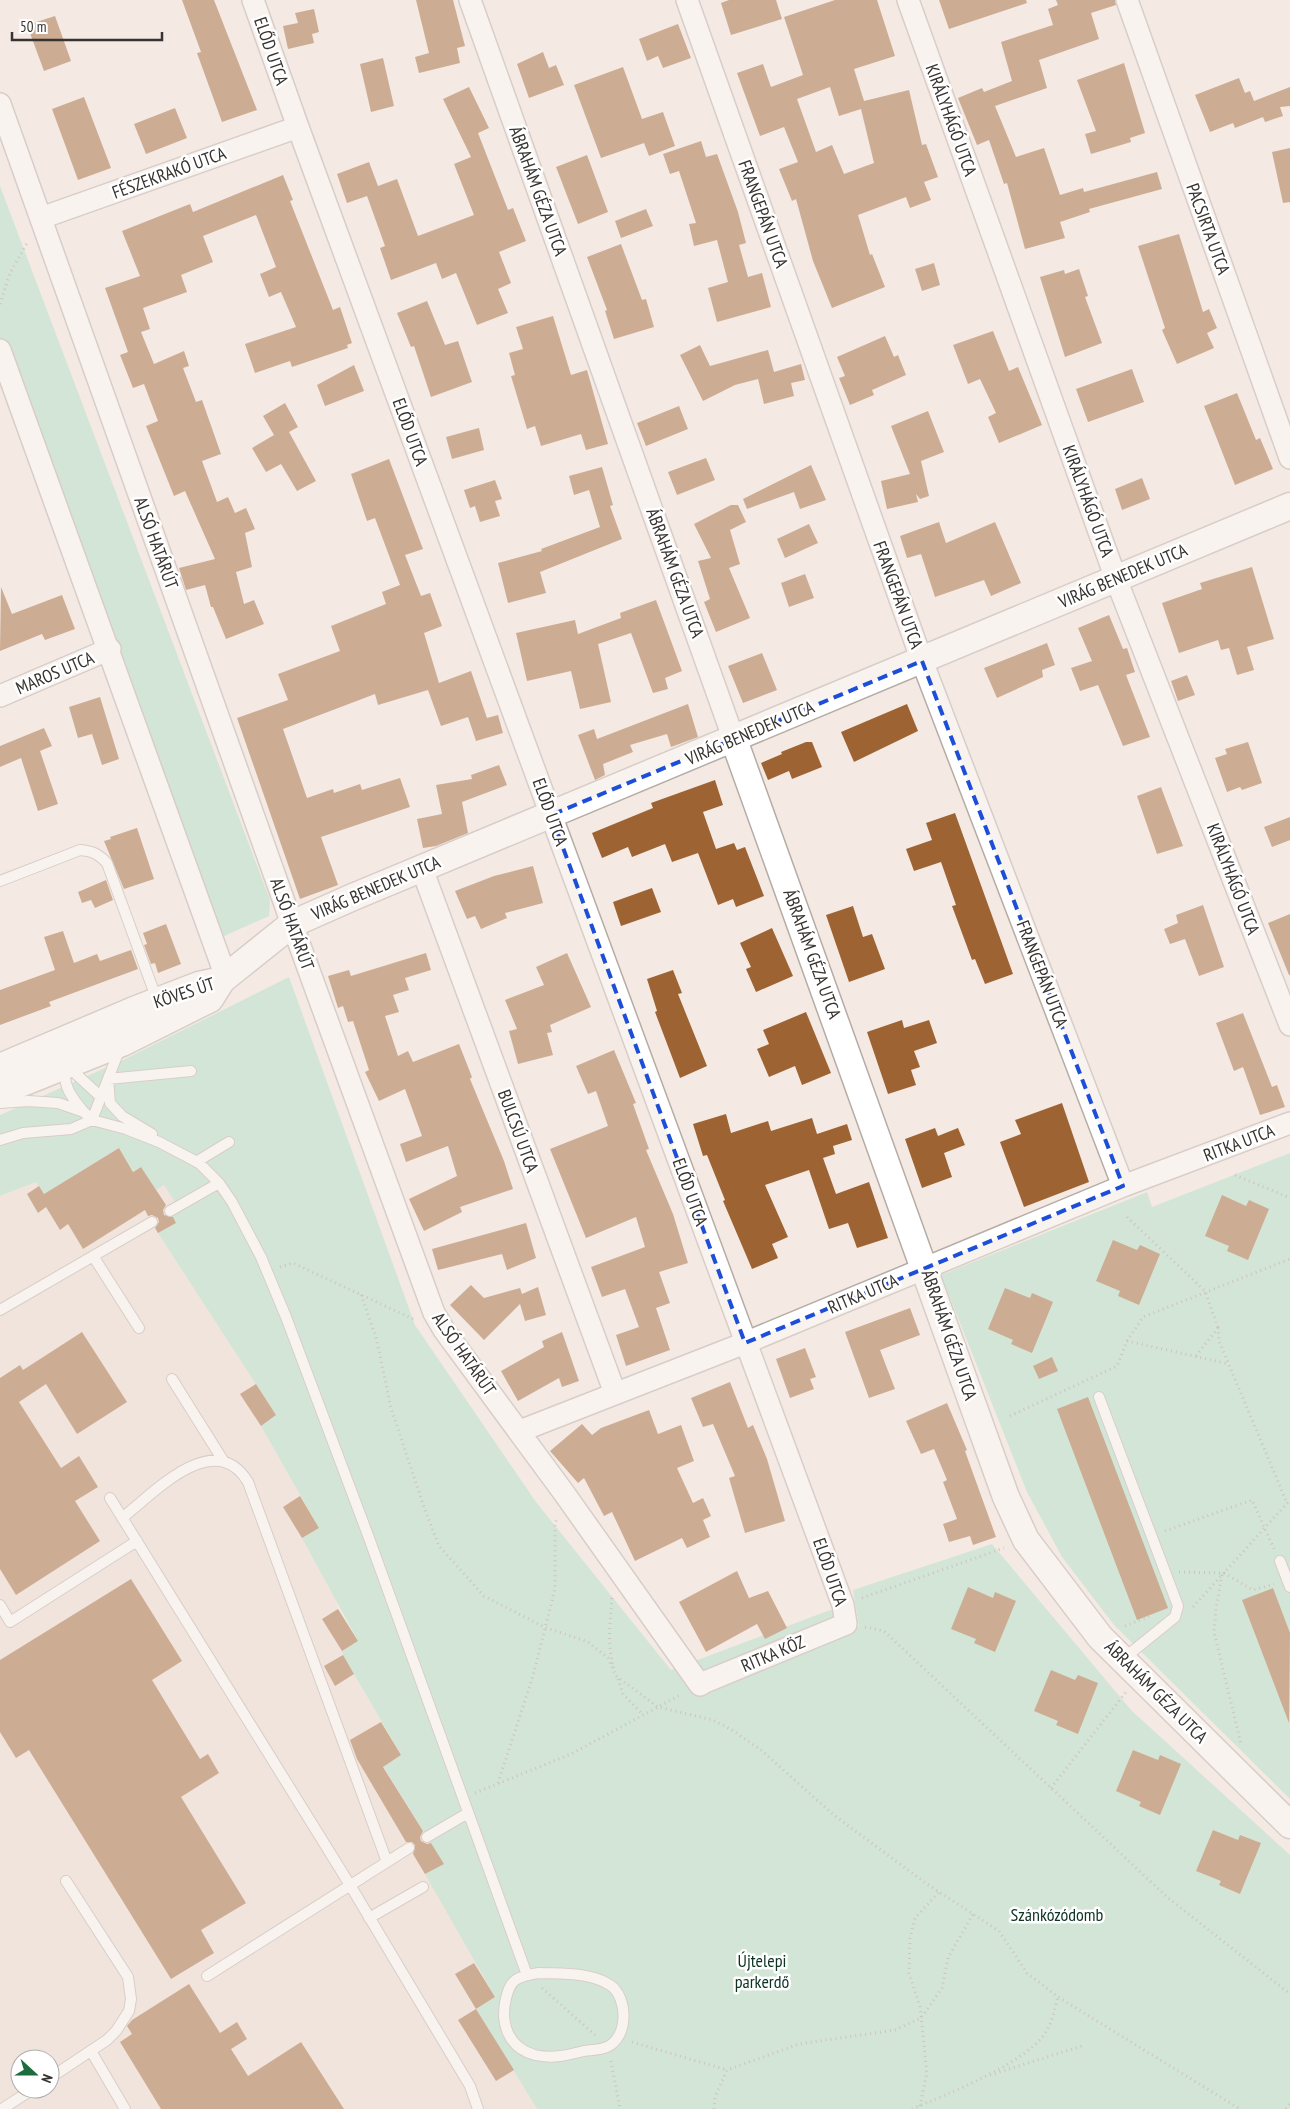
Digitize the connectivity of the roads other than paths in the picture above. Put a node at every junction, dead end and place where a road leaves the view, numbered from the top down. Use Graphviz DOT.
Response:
graph roads {
  1 [pos="254,0"];
  2 [pos="470,0"];
  3 [pos="687,0"];
  4 [pos="908,0"];
  5 [pos="1127,0"];
  6 [pos="0,104"];
  7 [pos="298,127"];
  8 [pos="41,218"];
  9 [pos="0,350"];
  10 [pos="1290,458"];
  11 [pos="1290,506"];
  12 [pos="1116,579"];
  13 [pos="110,649"];
  14 [pos="922,661"];
  15 [pos="0,696"];
  16 [pos="734,740"];
  17 [pos="551,816"];
  18 [pos="422,869"];
  19 [pos="0,881"];
  20 [pos="292,924"];
  21 [pos="224,978"];
  22 [pos="158,1001"];
  23 [pos="1290,1026"];
  24 [pos="122,1043"];
  25 [pos="64,1053"];
  26 [pos="0,1067"];
  27 [pos="191,1071"];
  28 [pos="108,1079"];
  29 [pos="0,1092"];
  30 [pos="101,1097"];
  31 [pos="0,1103"];
  32 [pos="84,1112"];
  33 [pos="92,1120"];
  34 [pos="1290,1123"];
  35 [pos="0,1140"];
  36 [pos="159,1142"];
  37 [pos="229,1142"];
  38 [pos="196,1162"];
  39 [pos="219,1183"];
  40 [pos="1123,1186"];
  41 [pos="170,1211"];
  42 [pos="152,1222"];
  43 [pos="93,1256"];
  44 [pos="925,1267"];
  45 [pos="0,1310"];
  46 [pos="138,1328"];
  47 [pos="745,1343"];
  48 [pos="172,1379"];
  49 [pos="615,1393"];
  50 [pos="1099,1397"];
  51 [pos="520,1431"];
  52 [pos="224,1462"];
  53 [pos="110,1498"];
  54 [pos="122,1518"];
  55 [pos="137,1541"];
  56 [pos="1280,1561"];
  57 [pos="1288,1583"];
  58 [pos="0,1605"];
  59 [pos="845,1614"];
  60 [pos="1130,1668"];
  61 [pos="700,1684"];
  62 [pos="468,1813"];
  63 [pos="1290,1825"];
  64 [pos="427,1837"];
  65 [pos="410,1848"];
  66 [pos="387,1862"];
  67 [pos="66,1881"];
  68 [pos="350,1885"];
  69 [pos="423,1887"];
  70 [pos="369,1918"];
  71 [pos="527,1975"];
  72 [pos="207,1976"];
  73 [pos="91,2051"];
  74 [pos="60,2071"];
  75 [pos="18,2099"];
  76 [pos="2,2109"];
  77 [pos="124,2109"];
  78 [pos="478,2109"];
  1 -- 7 [label="street, ELŐD UTCA"];
  2 -- 16 [label="street, ÁBRAHÁM GÉZA UTCA"];
  3 -- 14 [label="street, FRANGEPÁN UTCA"];
  4 -- 12 [label="street, KIRÁLYHÁGÓ UTCA"];
  5 -- 10 [label="street, PACSIRTA UTCA"];
  6 -- 8 [label="street, ALSÓ HATÁRÚT"];
  7 -- 8 [label="street, FÉSZEKRAKÓ UTCA"];
  7 -- 17 [label="street, ELŐD UTCA"];
  8 -- 20 [label="street, ALSÓ HATÁRÚT"];
  9 -- 13 [label="street"];
  11 -- 12 [label="street, VIRÁG BENEDEK UTCA"];
  12 -- 14 [label="street, VIRÁG BENEDEK UTCA"];
  12 -- 23 [label="street, KIRÁLYHÁGÓ UTCA"];
  13 -- 15 [label="street, MAROS UTCA"];
  13 -- 21 [label="street"];
  14 -- 16 [label="street, VIRÁG BENEDEK UTCA"];
  14 -- 40 [label="street, FRANGEPÁN UTCA"];
  16 -- 17 [label="street, VIRÁG BENEDEK UTCA"];
  16 -- 44 [label="street, ÁBRAHÁM GÉZA UTCA"];
  17 -- 18 [label="street, VIRÁG BENEDEK UTCA"];
  17 -- 47 [label="street, ELŐD UTCA"];
  18 -- 20 [label="street, VIRÁG BENEDEK UTCA"];
  18 -- 49 [label="street, BULCSÚ UTCA"];
  19 -- 22 [label="lane"];
  20 -- 21 [label="street, VIRÁG BENEDEK UTCA"];
  20 -- 51 [label="street, ALSÓ HATÁRÚT"];
  21 -- 22 [label="street, KÖVES ÚT"];
  21 -- 24 [label="street, KÖVES ÚT"];
  22 -- 25 [label="street, KÖVES ÚT"];
  24 -- 25 [label="street, KÖVES ÚT"];
  24 -- 28 [label="lane"];
  25 -- 26 [label="street, KÖVES ÚT"];
  25 -- 29 [label="street, KÖVES ÚT"];
  25 -- 30 [label="lane"];
  25 -- 32 [label="lane"];
  27 -- 28 [label="lane"];
  28 -- 30 [label="lane"];
  28 -- 36 [label="lane"];
  30 -- 33 [label="lane"];
  31 -- 32 [label="lane"];
  32 -- 33 [label="lane"];
  33 -- 35 [label="lane"];
  33 -- 36 [label="lane"];
  34 -- 40 [label="street, RITKA UTCA"];
  36 -- 38 [label="lane"];
  37 -- 38 [label="lane"];
  38 -- 39 [label="lane"];
  39 -- 41 [label="lane"];
  39 -- 62 [label="lane"];
  40 -- 44 [label="street, RITKA UTCA"];
  42 -- 43 [label="lane"];
  43 -- 45 [label="lane"];
  43 -- 46 [label="lane"];
  44 -- 47 [label="street, RITKA UTCA"];
  44 -- 60 [label="street, ÁBRAHÁM GÉZA UTCA"];
  47 -- 49 [label="street, RITKA UTCA"];
  47 -- 59 [label="street, ELŐD UTCA"];
  48 -- 52 [label="lane"];
  49 -- 51 [label="street, RITKA UTCA"];
  50 -- 60 [label="lane"];
  51 -- 61 [label="street, ALSÓ HATÁRÚT"];
  52 -- 54 [label="lane"];
  52 -- 66 [label="lane"];
  53 -- 54 [label="lane"];
  54 -- 55 [label="lane"];
  55 -- 58 [label="lane"];
  55 -- 68 [label="lane"];
  56 -- 57 [label="lane"];
  59 -- 61 [label="street, RITKA KÖZ"];
  60 -- 63 [label="street, ÁBRAHÁM GÉZA UTCA"];
  62 -- 64 [label="lane"];
  62 -- 71 [label="lane"];
  65 -- 66 [label="lane"];
  66 -- 68 [label="lane"];
  67 -- 73 [label="lane"];
  68 -- 70 [label="lane"];
  68 -- 72 [label="lane"];
  69 -- 70 [label="lane"];
  70 -- 78 [label="lane"];
  71 -- 71 [label="lane"];
  73 -- 74 [label="lane"];
  73 -- 77 [label="lane"];
  75 -- 76 [label="lane"];
}
